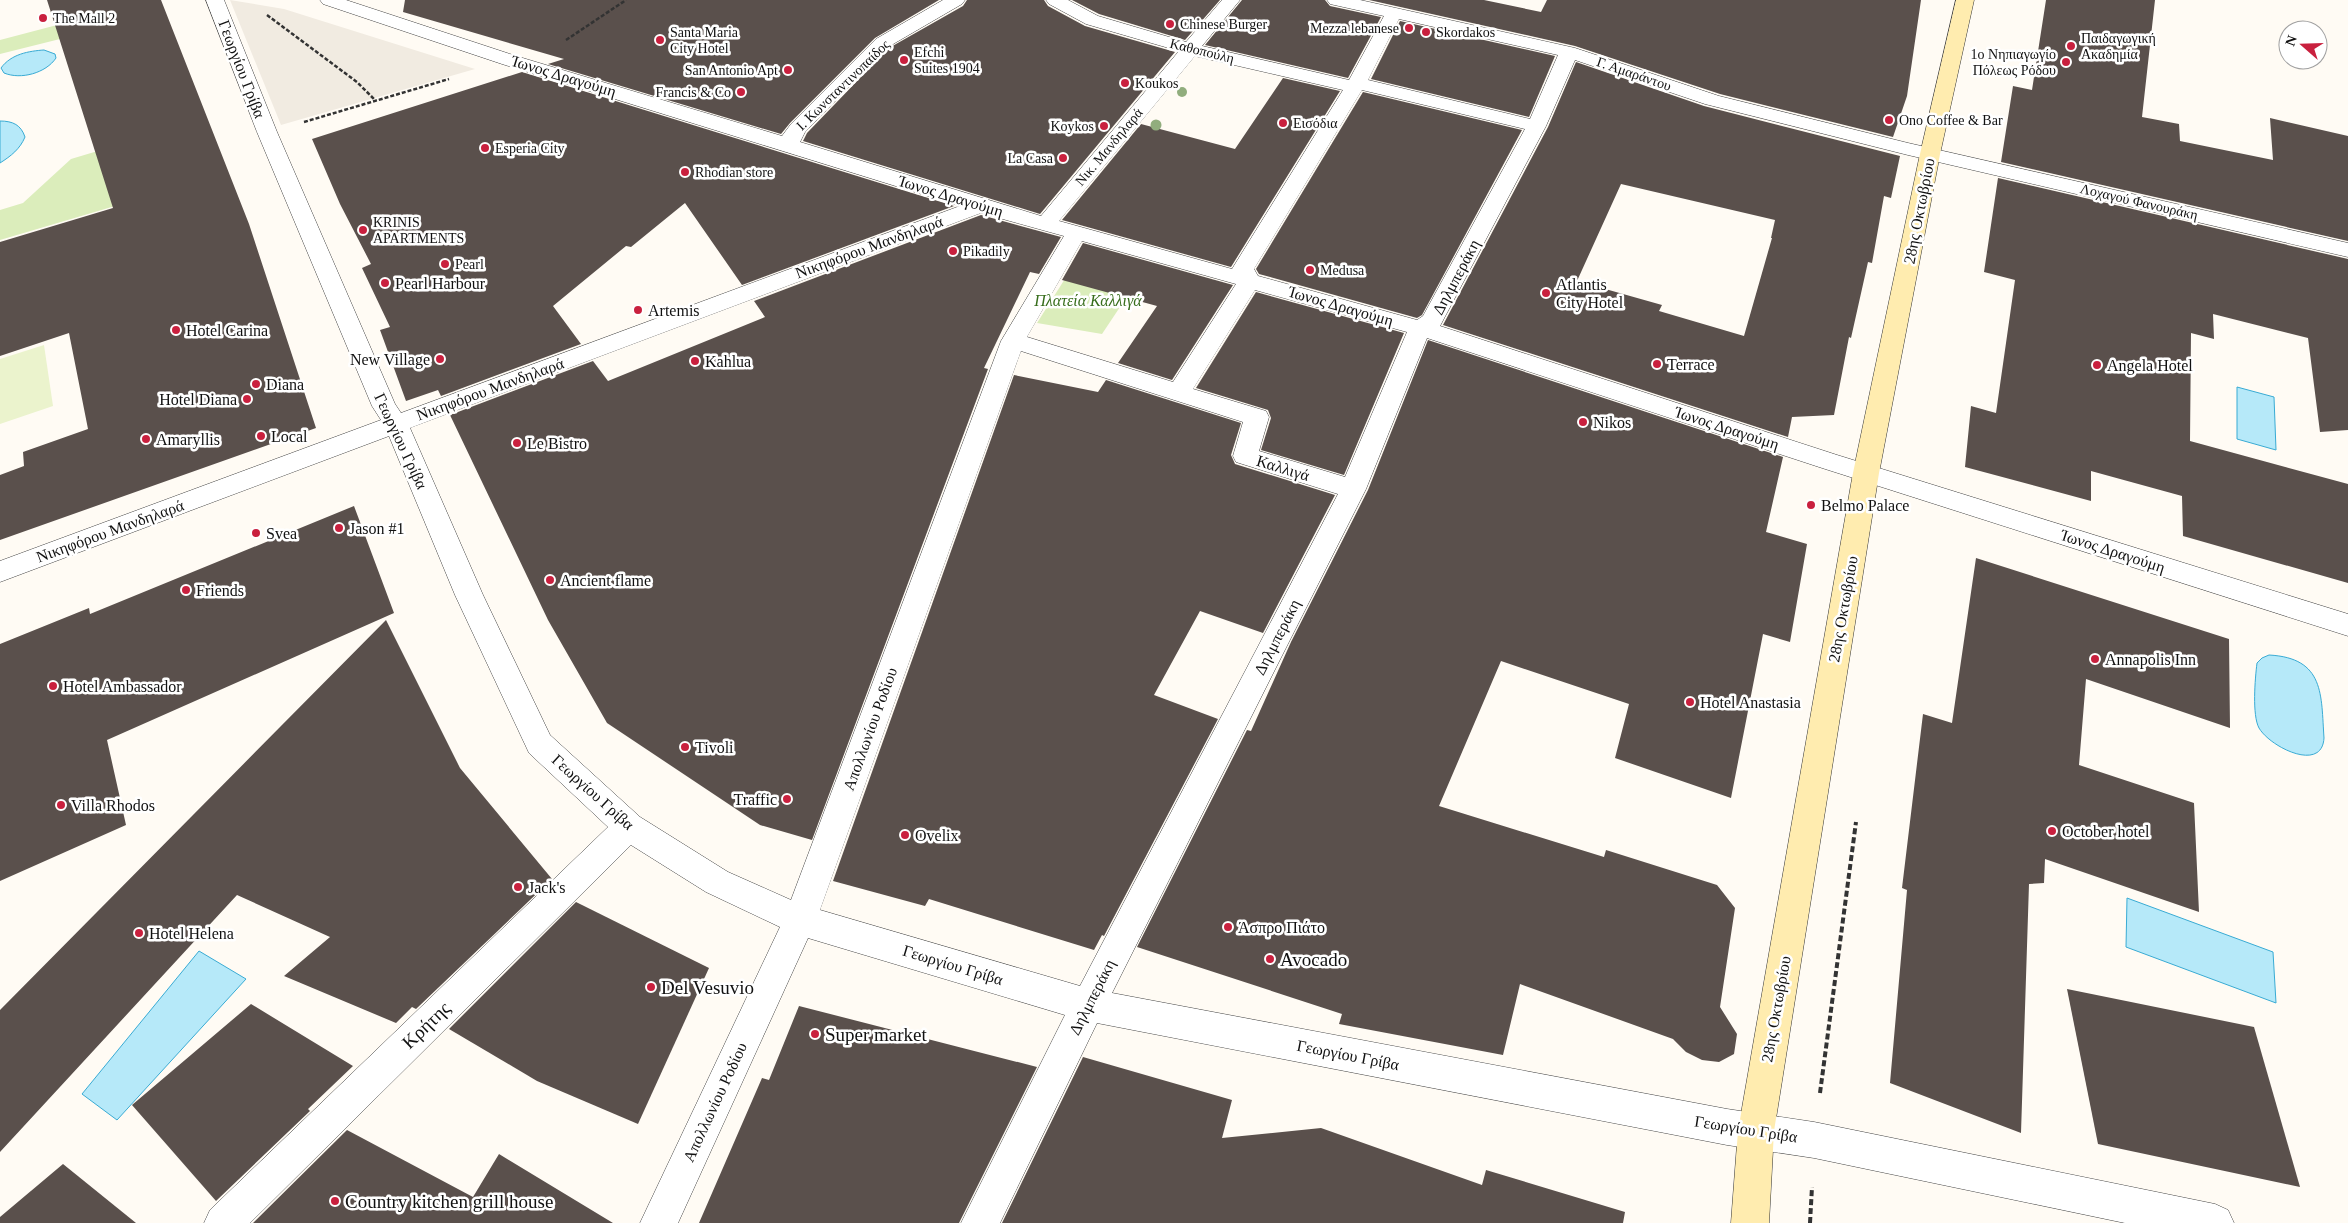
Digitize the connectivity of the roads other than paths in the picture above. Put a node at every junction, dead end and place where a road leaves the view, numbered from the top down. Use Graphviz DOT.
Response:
graph roads {
  1 [pos="215,0"];
  2 [pos="330,0"];
  3 [pos="956,0"];
  4 [pos="1055,0"];
  5 [pos="1231,0"];
  6 [pos="1336,0"];
  7 [pos="1965,0"];
  8 [pos="1394,13"];
  9 [pos="1190,49"];
  10 [pos="1568,52"];
  11 [pos="1355,85"];
  12 [pos="1536,126"];
  13 [pos="789,145"];
  14 [pos="1930,154"];
  15 [pos="980,206"];
  16 [pos="1045,225"];
  17 [pos="1076,233"];
  18 [pos="2348,250"];
  19 [pos="1250,280"];
  20 [pos="1420,328"];
  21 [pos="1013,341"];
  22 [pos="1178,394"];
  23 [pos="396,424"];
  24 [pos="1866,473"];
  25 [pos="1353,489"];
  26 [pos="0,572"];
  27 [pos="2348,625"];
  28 [pos="629,827"];
  29 [pos="800,920"];
  30 [pos="1088,1006"];
  31 [pos="1756,1131"];
  32 [pos="223,1223"];
  33 [pos="659,1223"];
  34 [pos="980,1223"];
  35 [pos="1750,1223"];
  36 [pos="2215,1223"];
  1 -- 23 [label="street, Γεωργίου Γρίβα"];
  2 -- 13 [label="street, Ίωνος Δραγούμη"];
  3 -- 13 [label="street, Ι. Κωνσταντινοπαίδος"];
  4 -- 9 [label="street, Καθοπούλη"];
  5 -- 9 [label="street, Νικ. Μανδηλαρά"];
  6 -- 8 [label="street, Γ. Αμαράντου"];
  7 -- 14 [label="street, 28ης Οκτωβρίου"];
  8 -- 10 [label="street, Γ. Αμαράντου"];
  8 -- 11 [label="street"];
  9 -- 11 [label="street, Καθοπούλη"];
  9 -- 16 [label="street, Νικ. Μανδηλαρά"];
  10 -- 12 [label="street, Δηλμπεράκη"];
  10 -- 14 [label="street, Γ. Αμαράντου"];
  11 -- 12 [label="street, Καθοπούλη"];
  11 -- 19 [label="street"];
  12 -- 20 [label="street, Δηλμπεράκη"];
  13 -- 15 [label="street, Ίωνος Δραγούμη"];
  14 -- 18 [label="street, Λοχαγού Φανουράκη"];
  14 -- 24 [label="street, 28ης Οκτωβρίου"];
  15 -- 16 [label="street, Ίωνος Δραγούμη"];
  15 -- 23 [label="street, Νικηφόρου Μανδηλαρά"];
  16 -- 17 [label="street, Ίωνος Δραγούμη"];
  17 -- 19 [label="street, Ίωνος Δραγούμη"];
  17 -- 21 [label="street, Απολλωνίου Ροδίου"];
  19 -- 20 [label="street, Ίωνος Δραγούμη"];
  19 -- 22 [label="street"];
  20 -- 24 [label="street, Ίωνος Δραγούμη"];
  20 -- 25 [label="street, Δηλμπεράκη"];
  21 -- 22 [label="street, Καλλιγά"];
  21 -- 29 [label="street, Απολλωνίου Ροδίου"];
  22 -- 25 [label="street, Καλλιγά"];
  23 -- 26 [label="street, Νικηφόρου Μανδηλαρά"];
  23 -- 28 [label="street, Γεωργίου Γρίβα"];
  24 -- 27 [label="street, Ίωνος Δραγούμη"];
  24 -- 31 [label="street, 28ης Οκτωβρίου"];
  25 -- 30 [label="street, Δηλμπεράκη"];
  28 -- 29 [label="street, Γεωργίου Γρίβα"];
  28 -- 32 [label="street, Κρήτης"];
  29 -- 30 [label="street, Γεωργίου Γρίβα"];
  29 -- 33 [label="street, Απολλωνίου Ροδίου"];
  30 -- 31 [label="street, Γεωργίου Γρίβα"];
  30 -- 34 [label="street, Δηλμπεράκη"];
  31 -- 35 [label="street, 28ης Οκτωβρίου"];
  31 -- 36 [label="street, Γεωργίου Γρίβα"];
}
